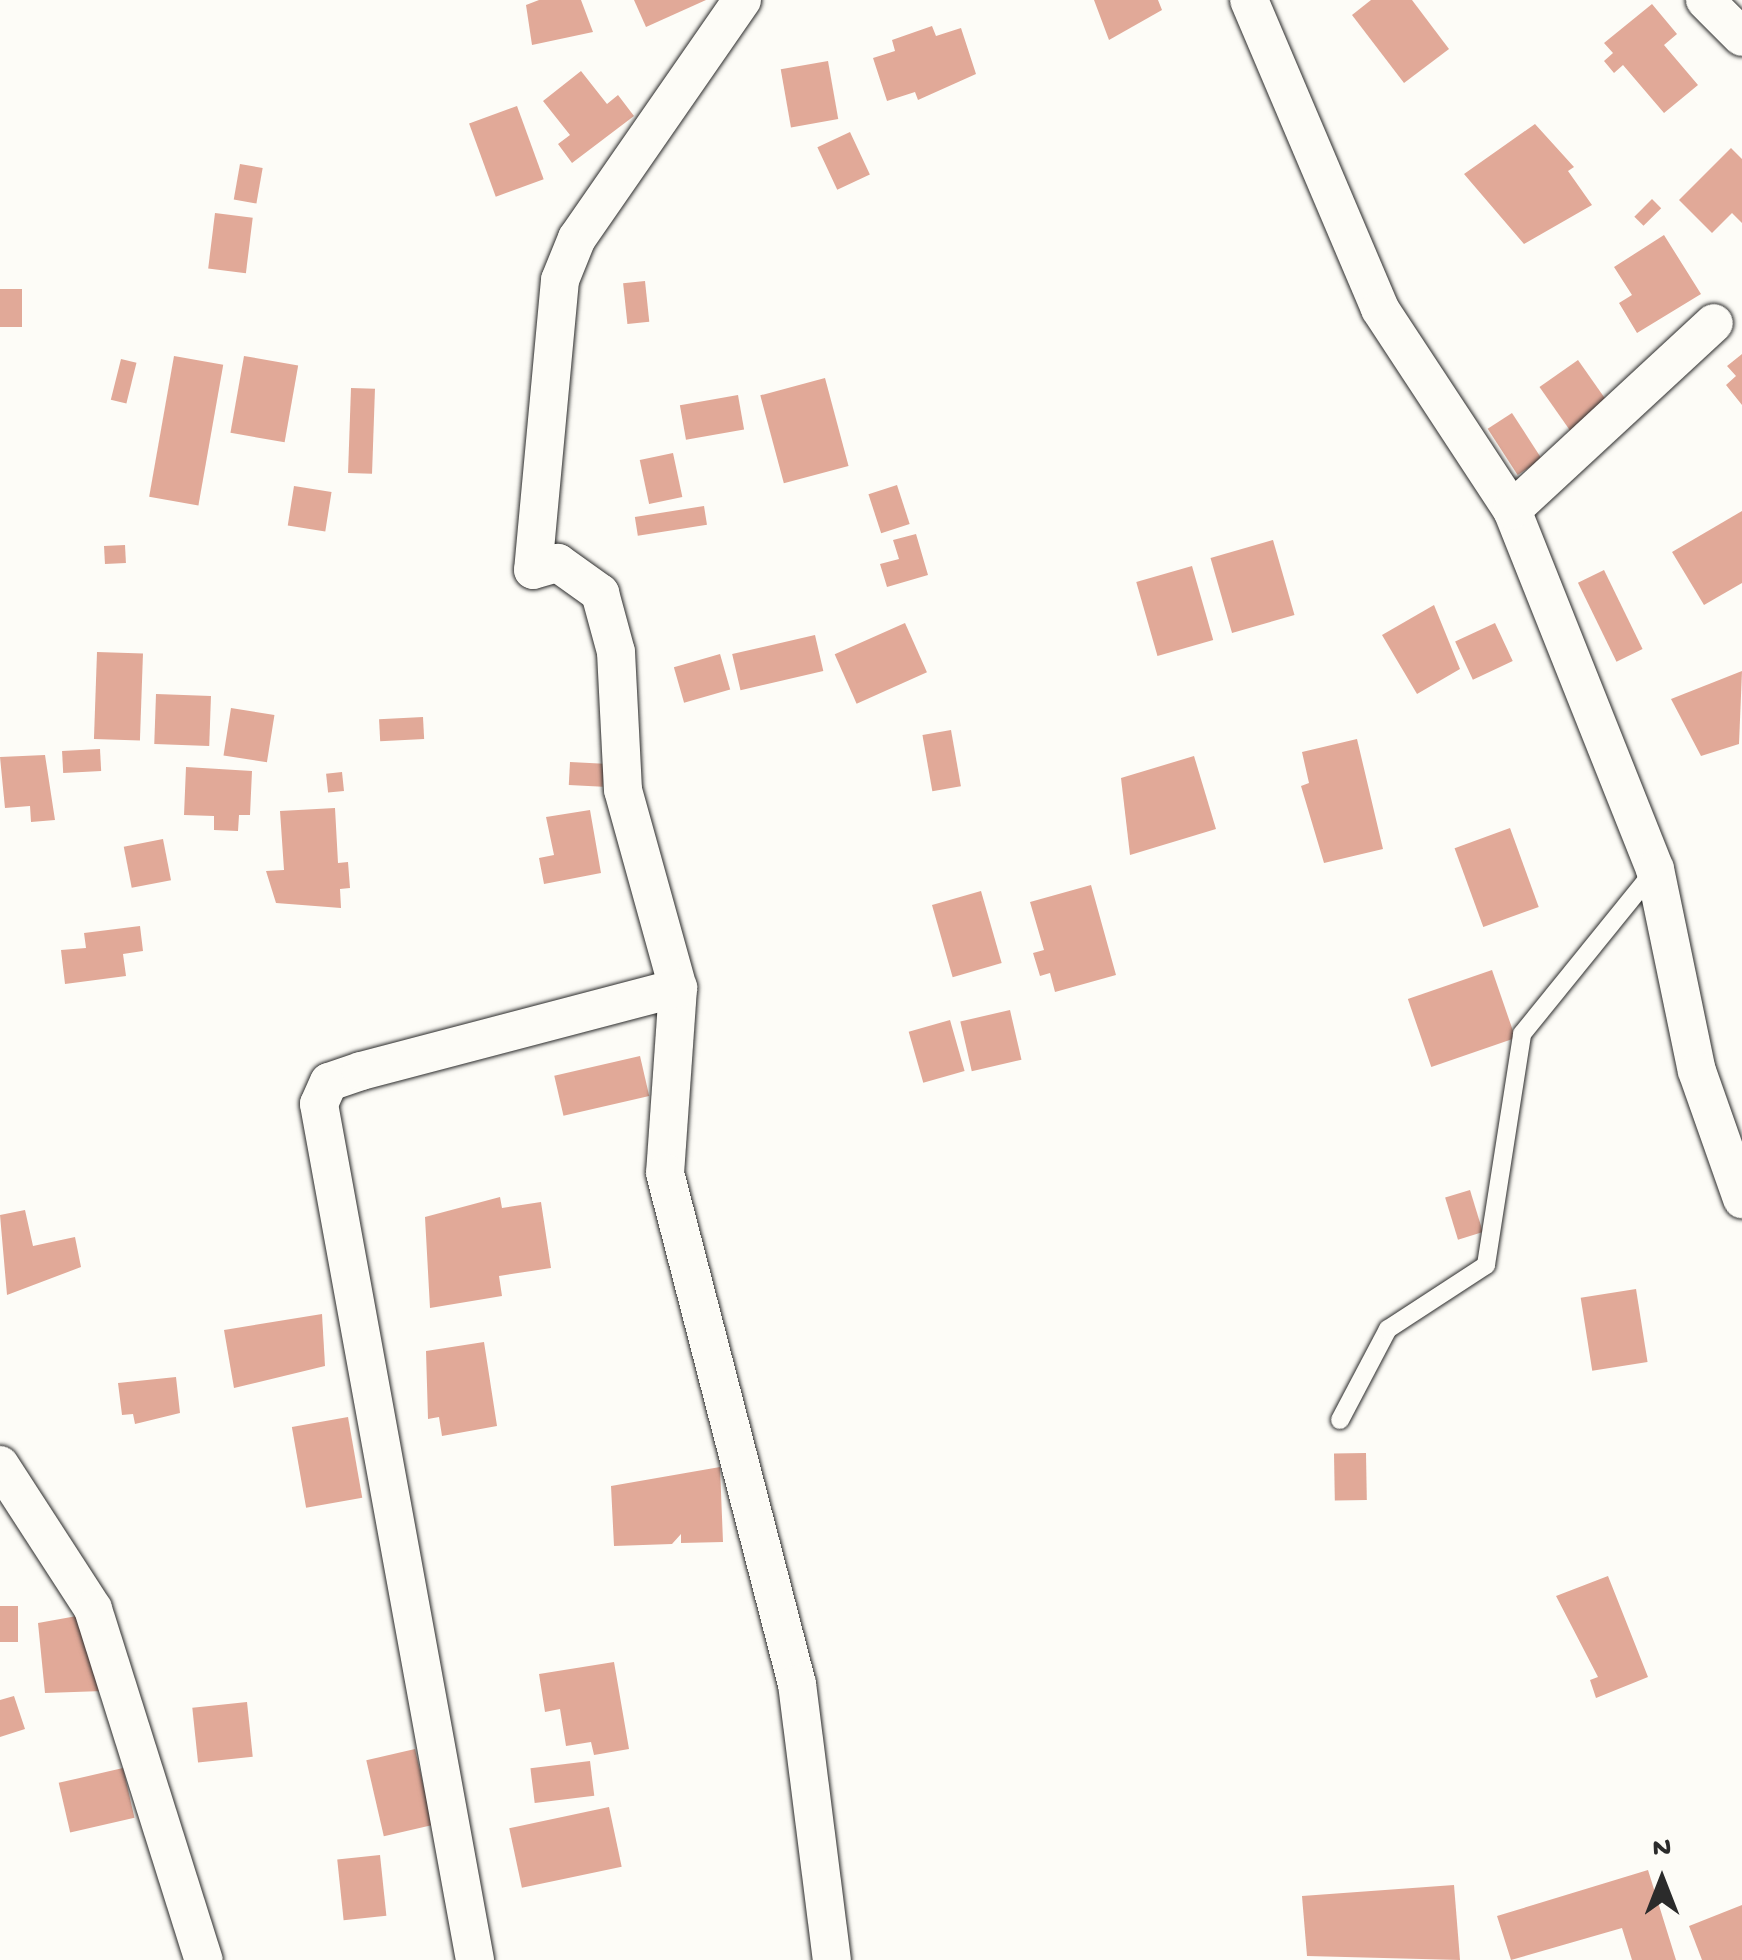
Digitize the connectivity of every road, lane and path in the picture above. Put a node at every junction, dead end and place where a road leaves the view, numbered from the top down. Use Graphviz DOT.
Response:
graph roads {
  1 [pos="742,0"];
  2 [pos="1249,0"];
  3 [pos="1705,0"];
  4 [pos="1742,37"];
  5 [pos="1714,323"];
  6 [pos="1512,510"];
  7 [pos="1655,869"];
  8 [pos="678,988"];
  9 [pos="1742,1199"];
  10 [pos="1340,1420"];
  11 [pos="0,1465"];
  12 [pos="204,1960"];
  13 [pos="475,1960"];
  14 [pos="832,1960"];
  1 -- 8 [label="street"];
  2 -- 6 [label="street"];
  3 -- 4 [label="street"];
  5 -- 6 [label="street"];
  6 -- 7 [label="street"];
  7 -- 9 [label="street"];
  7 -- 10 [label="lane"];
  8 -- 13 [label="street"];
  8 -- 14 [label="street"];
  11 -- 12 [label="street"];
}
